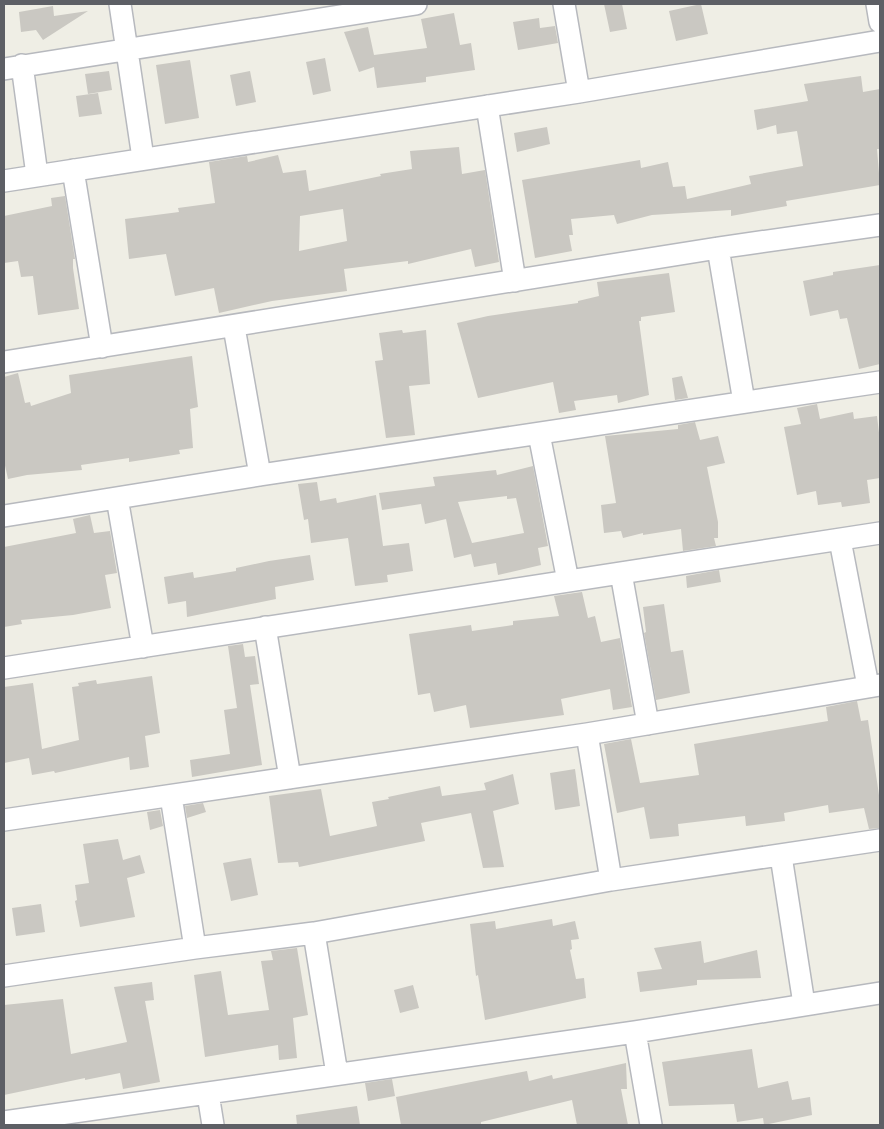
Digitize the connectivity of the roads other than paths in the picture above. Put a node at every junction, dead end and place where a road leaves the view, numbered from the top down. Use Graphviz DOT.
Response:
graph roads {
  1 [pos="120,4"];
  2 [pos="416,4"];
  3 [pos="564,4"];
  4 [pos="877,4"];
  5 [pos="880,22"];
  6 [pos="880,41"];
  7 [pos="126,48"];
  8 [pos="13,67"];
  9 [pos="579,92"];
  10 [pos="487,106"];
  11 [pos="143,158"];
  12 [pos="73,170"];
  13 [pos="37,175"];
  14 [pos="4,181"];
  15 [pos="880,225"];
  16 [pos="718,248"];
  17 [pos="515,281"];
  18 [pos="234,327"];
  19 [pos="102,348"];
  20 [pos="4,362"];
  21 [pos="880,382"];
  22 [pos="744,402"];
  23 [pos="539,434"];
  24 [pos="260,475"];
  25 [pos="117,498"];
  26 [pos="4,516"];
  27 [pos="880,533"];
  28 [pos="840,540"];
  29 [pos="621,574"];
  30 [pos="568,581"];
  31 [pos="265,626"];
  32 [pos="143,647"];
  33 [pos="4,668"];
  34 [pos="874,686"];
  35 [pos="648,724"];
  36 [pos="587,734"];
  37 [pos="290,778"];
  38 [pos="171,796"];
  39 [pos="4,820"];
  40 [pos="880,840"];
  41 [pos="781,856"];
  42 [pos="611,880"];
  43 [pos="314,933"];
  44 [pos="195,948"];
  45 [pos="4,976"];
  46 [pos="880,993"];
  47 [pos="804,1004"];
  48 [pos="635,1032"];
  49 [pos="338,1074"];
  50 [pos="208,1094"];
  51 [pos="4,1122"];
  52 [pos="213,1125"];
  53 [pos="651,1125"];
  1 -- 7 [label="street"];
  2 -- 7 [label="street"];
  3 -- 9 [label="street"];
  4 -- 5 [label="street"];
  6 -- 9 [label="street"];
  7 -- 8 [label="street"];
  7 -- 11 [label="street"];
  8 -- 13 [label="street"];
  9 -- 10 [label="street"];
  10 -- 11 [label="street"];
  10 -- 17 [label="street"];
  11 -- 12 [label="street"];
  12 -- 13 [label="street"];
  12 -- 19 [label="street"];
  13 -- 14 [label="street"];
  15 -- 16 [label="street"];
  16 -- 17 [label="street"];
  16 -- 22 [label="street"];
  17 -- 18 [label="street"];
  18 -- 19 [label="street"];
  18 -- 24 [label="street"];
  19 -- 20 [label="street"];
  21 -- 22 [label="street"];
  22 -- 23 [label="street"];
  23 -- 24 [label="street"];
  23 -- 30 [label="street"];
  24 -- 25 [label="street"];
  25 -- 26 [label="street"];
  25 -- 32 [label="street"];
  27 -- 28 [label="street"];
  28 -- 29 [label="street"];
  28 -- 34 [label="street"];
  29 -- 30 [label="street"];
  29 -- 35 [label="street"];
  30 -- 31 [label="street"];
  31 -- 32 [label="street"];
  31 -- 37 [label="street"];
  32 -- 33 [label="street"];
  34 -- 35 [label="street"];
  35 -- 36 [label="street"];
  36 -- 37 [label="street"];
  36 -- 42 [label="street"];
  37 -- 38 [label="street"];
  38 -- 39 [label="street"];
  38 -- 44 [label="street"];
  40 -- 41 [label="street"];
  41 -- 42 [label="street"];
  41 -- 47 [label="street"];
  42 -- 43 [label="street"];
  43 -- 44 [label="street"];
  43 -- 49 [label="street"];
  44 -- 45 [label="street"];
  46 -- 47 [label="street"];
  47 -- 48 [label="street"];
  48 -- 49 [label="street"];
  48 -- 53 [label="street"];
  49 -- 50 [label="street"];
  50 -- 51 [label="street"];
  50 -- 52 [label="street"];
}
